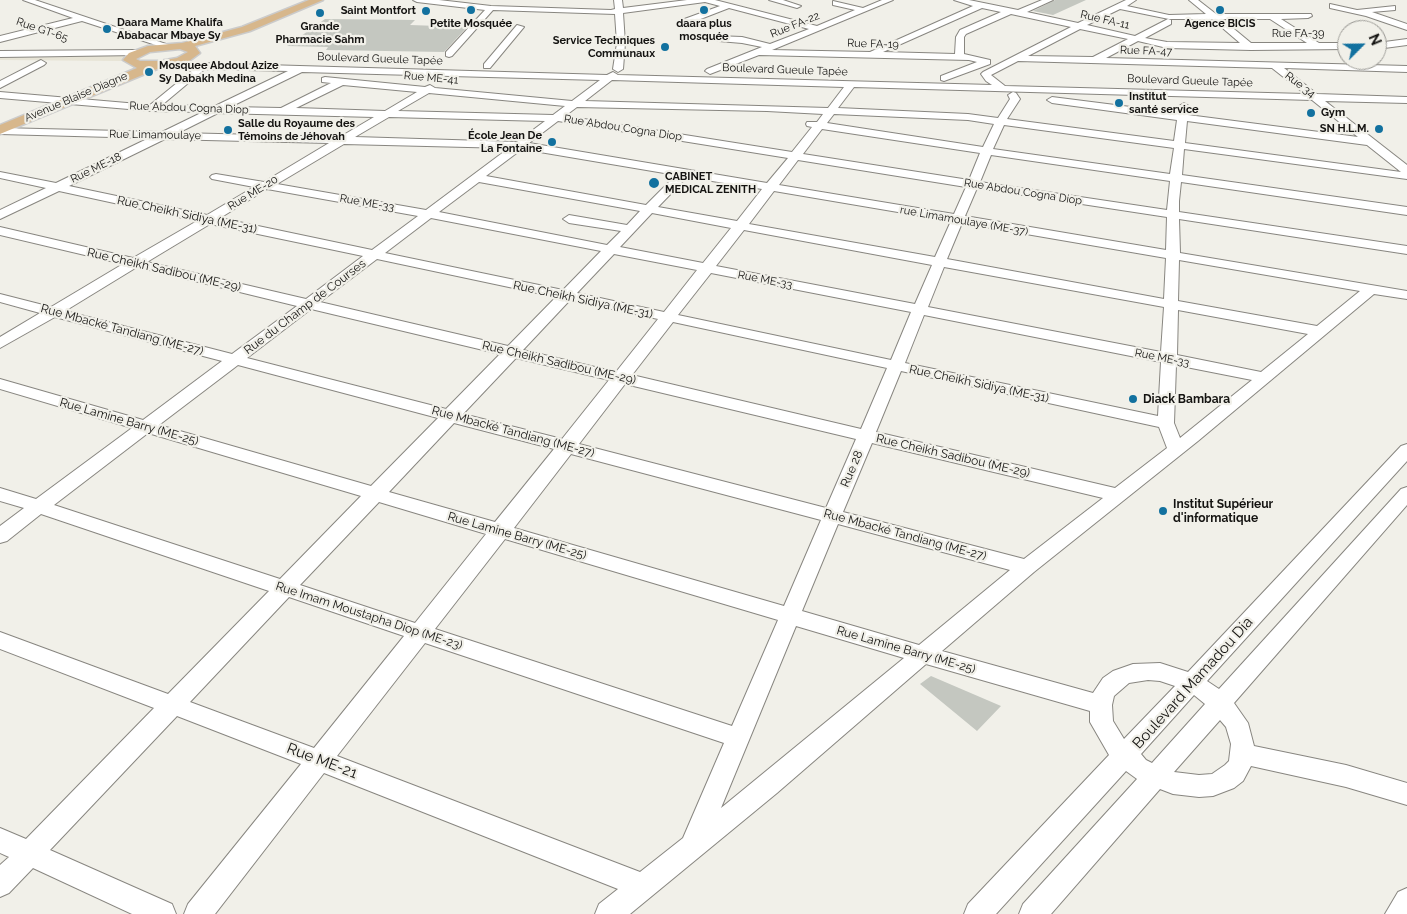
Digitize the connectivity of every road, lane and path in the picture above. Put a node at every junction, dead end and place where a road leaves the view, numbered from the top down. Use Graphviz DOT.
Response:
graph roads {
  1 [pos="27,0"];
  2 [pos="318,0"];
  3 [pos="326,0"];
  4 [pos="418,0"];
  5 [pos="478,0"];
  6 [pos="618,0"];
  7 [pos="706,0"];
  8 [pos="778,0"];
  9 [pos="889,0"];
  10 [pos="958,0"];
  11 [pos="1049,0"];
  12 [pos="1132,0"];
  13 [pos="1193,0"];
  14 [pos="1354,1"];
  15 [pos="68,2"];
  16 [pos="1367,2"];
  17 [pos="1117,3"];
  18 [pos="836,4"];
  19 [pos="981,5"];
  20 [pos="469,6"];
  21 [pos="728,6"];
  22 [pos="797,6"];
  23 [pos="51,7"];
  24 [pos="491,8"];
  25 [pos="1259,8"];
  26 [pos="863,10"];
  27 [pos="618,12"];
  28 [pos="1015,12"];
  29 [pos="940,13"];
  30 [pos="1364,14"];
  31 [pos="768,16"];
  32 [pos="1213,16"];
  33 [pos="1270,16"];
  34 [pos="1308,16"];
  35 [pos="955,17"];
  36 [pos="82,18"];
  37 [pos="756,21"];
  38 [pos="682,23"];
  39 [pos="1074,25"];
  40 [pos="1172,25"];
  41 [pos="520,27"];
  42 [pos="1407,27"];
  43 [pos="0,28"];
  44 [pos="817,28"];
  45 [pos="19,34"];
  46 [pos="719,38"];
  47 [pos="0,39"];
  48 [pos="1134,39"];
  49 [pos="1407,42"];
  50 [pos="1194,45"];
  51 [pos="1248,45"];
  52 [pos="1317,45"];
  53 [pos="1387,45"];
  54 [pos="1337,46"];
  55 [pos="771,47"];
  56 [pos="1387,48"];
  57 [pos="189,51"];
  58 [pos="759,52"];
  59 [pos="0,54"];
  60 [pos="77,54"];
  61 [pos="141,54"];
  62 [pos="449,54"];
  63 [pos="869,55"];
  64 [pos="1400,55"];
  65 [pos="959,57"];
  66 [pos="1016,58"];
  67 [pos="1094,61"];
  68 [pos="0,62"];
  69 [pos="987,62"];
  70 [pos="41,63"];
  71 [pos="158,65"];
  72 [pos="488,66"];
  73 [pos="1276,66"];
  74 [pos="200,68"];
  75 [pos="301,69"];
  76 [pos="1407,69"];
  77 [pos="710,72"];
  78 [pos="454,73"];
  79 [pos="614,74"];
  80 [pos="284,77"];
  81 [pos="944,78"];
  82 [pos="111,79"];
  83 [pos="989,79"];
  84 [pos="341,82"];
  85 [pos="852,84"];
  86 [pos="0,85"];
  87 [pos="1303,87"];
  88 [pos="959,88"];
  89 [pos="426,90"];
  90 [pos="1407,90"];
  91 [pos="1008,92"];
  92 [pos="1186,94"];
  93 [pos="0,95"];
  94 [pos="1315,97"];
  95 [pos="1407,100"];
  96 [pos="60,101"];
  97 [pos="576,104"];
  98 [pos="152,108"];
  99 [pos="218,109"];
  100 [pos="284,110"];
  101 [pos="387,113"];
  102 [pos="765,113"];
  103 [pos="1183,117"];
  104 [pos="558,118"];
  105 [pos="825,119"];
  106 [pos="1001,121"];
  107 [pos="0,123"];
  108 [pos="0,130"];
  109 [pos="165,135"];
  110 [pos="342,140"];
  111 [pos="1371,142"];
  112 [pos="521,146"];
  113 [pos="1179,146"];
  114 [pos="987,151"];
  115 [pos="797,155"];
  116 [pos="1393,160"];
  117 [pos="1407,160"];
  118 [pos="1407,171"];
  119 [pos="684,173"];
  120 [pos="0,175"];
  121 [pos="1407,176"];
  122 [pos="216,177"];
  123 [pos="478,178"];
  124 [pos="1176,178"];
  125 [pos="972,184"];
  126 [pos="266,185"];
  127 [pos="58,187"];
  128 [pos="771,188"];
  129 [pos="650,209"];
  130 [pos="1407,211"];
  131 [pos="430,214"];
  132 [pos="1174,214"];
  133 [pos="0,216"];
  134 [pos="569,219"];
  135 [pos="208,220"];
  136 [pos="958,220"];
  137 [pos="740,226"];
  138 [pos="631,229"];
  139 [pos="0,231"];
  140 [pos="611,250"];
  141 [pos="1407,250"];
  142 [pos="375,255"];
  143 [pos="1173,256"];
  144 [pos="940,261"];
  145 [pos="135,263"];
  146 [pos="707,268"];
  147 [pos="1370,289"];
  148 [pos="1407,295"];
  149 [pos="566,296"];
  150 [pos="0,298"];
  151 [pos="309,304"];
  152 [pos="1172,304"];
  153 [pos="919,311"];
  154 [pos="53,312"];
  155 [pos="668,318"];
  156 [pos="1318,331"];
  157 [pos="0,343"];
  158 [pos="512,352"];
  159 [pos="1169,359"];
  160 [pos="235,360"];
  161 [pos="896,366"];
  162 [pos="1262,377"];
  163 [pos="621,378"];
  164 [pos="0,384"];
  165 [pos="450,416"];
  166 [pos="1166,423"];
  167 [pos="146,427"];
  168 [pos="866,435"];
  169 [pos="567,446"];
  170 [pos="1176,448"];
  171 [pos="1407,450"];
  172 [pos="1407,493"];
  173 [pos="0,494"];
  174 [pos="375,494"];
  175 [pos="1117,495"];
  176 [pos="39,507"];
  177 [pos="832,516"];
  178 [pos="500,531"];
  179 [pos="0,536"];
  180 [pos="1027,567"];
  181 [pos="285,588"];
  182 [pos="790,616"];
  183 [pos="420,633"];
  184 [pos="0,640"];
  185 [pos="922,654"];
  186 [pos="1193,683"];
  187 [pos="1220,702"];
  188 [pos="173,704"];
  189 [pos="1100,705"];
  190 [pos="738,738"];
  191 [pos="1243,754"];
  192 [pos="1126,756"];
  193 [pos="320,760"];
  194 [pos="1154,776"];
  195 [pos="1407,794"];
  196 [pos="0,840"];
  197 [pos="693,846"];
  198 [pos="29,853"];
  199 [pos="0,884"];
  200 [pos="642,886"];
  201 [pos="1407,901"];
  202 [pos="162,914"];
  203 [pos="198,914"];
  204 [pos="609,914"];
  205 [pos="978,914"];
  206 [pos="1033,914"];
  207 [pos="1400,914"];
  1 -- 23 [label="street"];
  2 -- 57 [label="main road"];
  3 -- 57 [label="main road"];
  4 -- 20 [label="street"];
  5 -- 20 [label="street"];
  6 -- 27 [label="street"];
  7 -- 21 [label="street"];
  7 -- 27 [label="street"];
  8 -- 22 [label="street"];
  9 -- 26 [label="street, Rue FA-22"];
  10 -- 19 [label="street, Rue FA-11"];
  11 -- 28 [label="street"];
  12 -- 17 [label="street"];
  13 -- 32 [label="street, Rue 34"];
  14 -- 30 [label="street"];
  15 -- 23 [label="street"];
  16 -- 30 [label="street"];
  17 -- 39 [label="street"];
  17 -- 40 [label="street"];
  18 -- 26 [label="street"];
  19 -- 28 [label="street, Rue FA-11"];
  19 -- 35 [label="street"];
  20 -- 24 [label="street"];
  21 -- 31 [label="street"];
  21 -- 38 [label="street"];
  23 -- 36 [label="street"];
  24 -- 27 [label="street"];
  24 -- 62 [label="street"];
  25 -- 33 [label="street"];
  26 -- 44 [label="street, Rue FA-22"];
  27 -- 79 [label="street"];
  28 -- 39 [label="street, Rue FA-11"];
  28 -- 65 [label="street"];
  29 -- 35 [label="street"];
  30 -- 42 [label="street"];
  31 -- 37 [label="street"];
  31 -- 44 [label="street"];
  32 -- 33 [label="street"];
  32 -- 40 [label="street"];
  32 -- 51 [label="street, Rue 34"];
  33 -- 34 [label="street"];
  33 -- 52 [label="street"];
  35 -- 63 [label="street"];
  36 -- 45 [label="street"];
  36 -- 61 [label="street"];
  39 -- 48 [label="street, Rue FA-11"];
  39 -- 66 [label="street"];
  39 -- 69 [label="street"];
  40 -- 48 [label="street"];
  40 -- 50 [label="street"];
  41 -- 72 [label="street"];
  43 -- 45 [label="street, Rue GT-65"];
  44 -- 55 [label="street, Rue FA-22"];
  45 -- 47 [label="street"];
  45 -- 60 [label="street, Rue GT-65"];
  46 -- 55 [label="street"];
  48 -- 50 [label="street, Rue FA-11"];
  48 -- 67 [label="street"];
  49 -- 53 [label="street"];
  50 -- 51 [label="street, Rue FA-11"];
  51 -- 52 [label="street, Rue FA-39"];
  51 -- 73 [label="street, Rue 34"];
  52 -- 54 [label="street, Rue FA-39"];
  55 -- 58 [label="street, Rue FA-22"];
  56 -- 64 [label="street"];
  57 -- 61 [label="main road"];
  57 -- 71 [label="main road, Avenue Blaise Diagne"];
  57 -- 72 [label="street, Boulevard Gueule Tapée"];
  58 -- 63 [label="street, Rue FA-19"];
  58 -- 77 [label="street, Rue FA-22"];
  59 -- 60 [label="street"];
  60 -- 61 [label="street"];
  61 -- 70 [label="street"];
  61 -- 71 [label="main road"];
  61 -- 82 [label="main road, Avenue Blaise Diagne"];
  63 -- 65 [label="street, Rue FA-19"];
  65 -- 69 [label="street, Rue FA-19"];
  66 -- 67 [label="street, Rue FA-47"];
  66 -- 83 [label="street"];
  67 -- 73 [label="street, Rue FA-47"];
  68 -- 70 [label="street"];
  69 -- 81 [label="street"];
  70 -- 86 [label="street"];
  71 -- 74 [label="street, Boulevard Gueule Tapée"];
  71 -- 82 [label="main road, Avenue Blaise Diagne"];
  72 -- 79 [label="street, Boulevard Gueule Tapée"];
  73 -- 76 [label="street, Rue FA-47"];
  73 -- 87 [label="street, Rue 34"];
  74 -- 75 [label="street, Boulevard Gueule Tapée"];
  74 -- 80 [label="street, Rue ME-41"];
  74 -- 98 [label="street"];
  75 -- 78 [label="street, Boulevard Gueule Tapée"];
  75 -- 80 [label="street, Rue ME-18"];
  77 -- 79 [label="street, Boulevard Gueule Tapée"];
  77 -- 81 [label="street, Boulevard Gueule Tapée"];
  78 -- 79 [label="street, Boulevard Gueule Tapée"];
  78 -- 89 [label="street, Rue ME-20"];
  79 -- 85 [label="street, Boulevard Gueule Tapée"];
  79 -- 97 [label="street, Rue du Champ de Courses"];
  80 -- 84 [label="street, Rue ME-41"];
  80 -- 99 [label="street, Rue ME-18"];
  81 -- 83 [label="street, Boulevard Gueule Tapée"];
  81 -- 88 [label="street"];
  82 -- 96 [label="main road, Avenue Blaise Diagne"];
  83 -- 87 [label="street, Boulevard Gueule Tapée"];
  83 -- 91 [label="street"];
  84 -- 89 [label="street, Rue ME-41"];
  84 -- 100 [label="street"];
  85 -- 88 [label="street, Boulevard Gueule Tapée"];
  85 -- 105 [label="street"];
  87 -- 90 [label="street, Boulevard Gueule Tapée"];
  87 -- 94 [label="street, Rue 34"];
  88 -- 91 [label="street, Boulevard Gueule Tapée"];
  89 -- 97 [label="street, Rue ME-41"];
  89 -- 101 [label="street, Rue ME-20"];
  91 -- 92 [label="street, Boulevard Gueule Tapée"];
  91 -- 103 [label="street"];
  91 -- 106 [label="street, Rue 28"];
  92 -- 94 [label="street, Boulevard Gueule Tapée"];
  92 -- 103 [label="street"];
  93 -- 96 [label="street, Rue Abdou Cogna Diop"];
  94 -- 95 [label="street, Boulevard Gueule Tapée"];
  94 -- 111 [label="street, Rue 34"];
  96 -- 98 [label="street, Rue Abdou Cogna Diop"];
  96 -- 107 [label="main road, Avenue Blaise Diagne"];
  96 -- 108 [label="main road, Avenue Blaise Diagne"];
  97 -- 102 [label="street, Rue ME-41"];
  97 -- 104 [label="street, Rue du Champ de Courses"];
  98 -- 99 [label="street, Rue Abdou Cogna Diop"];
  99 -- 100 [label="street, Rue Abdou Cogna Diop"];
  99 -- 109 [label="street, Rue ME-18"];
  100 -- 101 [label="street, Rue Abdou Cogna Diop"];
  101 -- 104 [label="street, Rue Abdou Cogna Diop"];
  101 -- 110 [label="street, Rue ME-20"];
  102 -- 105 [label="street"];
  102 -- 105 [label="street"];
  103 -- 111 [label="street"];
  103 -- 113 [label="street"];
  104 -- 112 [label="street, Rue du Champ de Courses"];
  104 -- 115 [label="street, Rue Abdou Cogna Diop"];
  105 -- 106 [label="street"];
  105 -- 114 [label="street"];
  105 -- 115 [label="street"];
  106 -- 113 [label="street"];
  106 -- 114 [label="street, Rue 28"];
  108 -- 109 [label="street, Rue Limamoulaye"];
  109 -- 110 [label="street, Rue Limamoulaye"];
  109 -- 127 [label="street, Rue ME-18"];
  110 -- 112 [label="street, Rue Limamoulaye"];
  110 -- 126 [label="street, Rue ME-20"];
  111 -- 116 [label="street, Rue 34"];
  112 -- 119 [label="street, rue Limamoulaye (ME-37)"];
  112 -- 123 [label="street, Rue du Champ de Courses"];
  113 -- 121 [label="street"];
  113 -- 124 [label="street"];
  114 -- 124 [label="street"];
  114 -- 125 [label="street, Rue 28"];
  115 -- 125 [label="street, Rue Abdou Cogna Diop"];
  115 -- 128 [label="street"];
  116 -- 117 [label="street"];
  116 -- 118 [label="street, Rue 34"];
  119 -- 128 [label="street, rue Limamoulaye (ME-37)"];
  119 -- 129 [label="street"];
  120 -- 127 [label="street, Rue Cheikh Sidiya (ME-31)"];
  122 -- 126 [label="street, Rue ME-33"];
  123 -- 129 [label="street"];
  123 -- 131 [label="street, Rue du Champ de Courses"];
  124 -- 130 [label="street"];
  124 -- 132 [label="street"];
  125 -- 132 [label="street, Rue Abdou Cogna Diop"];
  125 -- 136 [label="street, Rue 28"];
  126 -- 131 [label="street, Rue ME-33"];
  126 -- 135 [label="street, Rue ME-20"];
  127 -- 133 [label="street, Rue ME-18"];
  127 -- 135 [label="street, Rue Cheikh Sidiya (ME-31)"];
  128 -- 136 [label="street, rue Limamoulaye (ME-37)"];
  128 -- 137 [label="street"];
  129 -- 137 [label="street"];
  129 -- 138 [label="street"];
  131 -- 140 [label="street, Rue ME-33"];
  131 -- 142 [label="street, Rue du Champ de Courses"];
  132 -- 141 [label="street, Rue Abdou Cogna Diop"];
  132 -- 143 [label="street"];
  134 -- 138 [label="street"];
  135 -- 142 [label="street, Rue Cheikh Sidiya (ME-31)"];
  135 -- 145 [label="street, Rue ME-20"];
  136 -- 143 [label="street, rue Limamoulaye (ME-37)"];
  136 -- 144 [label="street, Rue 28"];
  137 -- 144 [label="street"];
  137 -- 146 [label="street"];
  138 -- 140 [label="street"];
  139 -- 145 [label="street, Rue Cheikh Sadibou (ME-29)"];
  140 -- 146 [label="street, Rue ME-33"];
  140 -- 149 [label="street"];
  142 -- 149 [label="street, Rue Cheikh Sidiya (ME-31)"];
  142 -- 151 [label="street, Rue du Champ de Courses"];
  143 -- 147 [label="street, rue Limamoulaye (ME-37)"];
  143 -- 152 [label="street"];
  144 -- 152 [label="street"];
  144 -- 153 [label="street, Rue 28"];
  145 -- 151 [label="street, Rue Cheikh Sadibou (ME-29)"];
  145 -- 154 [label="street, Rue ME-20"];
  146 -- 153 [label="street, Rue ME-33"];
  146 -- 155 [label="street"];
  147 -- 148 [label="street, rue Limamoulaye (ME-37)"];
  147 -- 156 [label="street"];
  149 -- 155 [label="street, Rue Cheikh Sidiya (ME-31)"];
  149 -- 158 [label="street"];
  150 -- 154 [label="street, Rue Mbacké Tandiang (ME-27)"];
  151 -- 158 [label="street, Rue Cheikh Sadibou (ME-29)"];
  151 -- 160 [label="street, Rue du Champ de Courses"];
  152 -- 156 [label="street"];
  152 -- 159 [label="street"];
  153 -- 159 [label="street, Rue ME-33"];
  153 -- 161 [label="street, Rue 28"];
  154 -- 157 [label="street, Rue ME-20"];
  154 -- 160 [label="street, Rue Mbacké Tandiang (ME-27)"];
  155 -- 161 [label="street, Rue Cheikh Sidiya (ME-31)"];
  155 -- 163 [label="street"];
  156 -- 162 [label="street"];
  158 -- 163 [label="street, Rue Cheikh Sadibou (ME-29)"];
  158 -- 165 [label="street"];
  159 -- 162 [label="street, Rue ME-33"];
  159 -- 166 [label="street"];
  160 -- 165 [label="street, Rue Mbacké Tandiang (ME-27)"];
  160 -- 167 [label="street, Rue du Champ de Courses"];
  161 -- 166 [label="street, Rue Cheikh Sidiya (ME-31)"];
  161 -- 168 [label="street, Rue 28"];
  162 -- 170 [label="street"];
  163 -- 168 [label="street, Rue Cheikh Sadibou (ME-29)"];
  163 -- 169 [label="street"];
  164 -- 167 [label="street, Rue Lamine Barry (ME-25)"];
  165 -- 169 [label="street, Rue Mbacké Tandiang (ME-27)"];
  165 -- 174 [label="street"];
  166 -- 170 [label="street"];
  167 -- 174 [label="street, Rue Lamine Barry (ME-25)"];
  167 -- 176 [label="street, Rue du Champ de Courses"];
  168 -- 175 [label="street, Rue Cheikh Sadibou (ME-29)"];
  168 -- 177 [label="street, Rue 28"];
  169 -- 177 [label="street, Rue Mbacké Tandiang (ME-27)"];
  169 -- 178 [label="street"];
  170 -- 175 [label="street"];
  171 -- 186 [label="street, Boulevard Mamadou Dia"];
  172 -- 187 [label="street"];
  173 -- 176 [label="street, Rue Imam Moustapha Diop (ME-23)"];
  174 -- 178 [label="street, Rue Lamine Barry (ME-25)"];
  174 -- 181 [label="street"];
  175 -- 180 [label="street"];
  176 -- 179 [label="street, Rue du Champ de Courses"];
  176 -- 181 [label="street, Rue Imam Moustapha Diop (ME-23)"];
  177 -- 180 [label="street, Rue Mbacké Tandiang (ME-27)"];
  177 -- 182 [label="street, Rue 28"];
  178 -- 182 [label="street, Rue Lamine Barry (ME-25)"];
  178 -- 183 [label="street"];
  180 -- 185 [label="street"];
  181 -- 183 [label="street, Rue Imam Moustapha Diop (ME-23)"];
  181 -- 188 [label="street"];
  182 -- 185 [label="street, Rue Lamine Barry (ME-25)"];
  182 -- 190 [label="street, Rue 28"];
  183 -- 190 [label="street, Rue Imam Moustapha Diop (ME-23)"];
  183 -- 193 [label="street"];
  184 -- 188 [label="street, Rue ME-21"];
  185 -- 189 [label="street, Rue Lamine Barry (ME-25)"];
  185 -- 197 [label="street"];
  186 -- 187 [label="street"];
  186 -- 189 [label="street"];
  186 -- 192 [label="street, Boulevard Mamadou Dia"];
  187 -- 191 [label="street"];
  187 -- 194 [label="street"];
  188 -- 193 [label="street, Rue ME-21"];
  188 -- 198 [label="street"];
  189 -- 192 [label="street"];
  190 -- 197 [label="street, Rue 28"];
  191 -- 194 [label="street"];
  191 -- 195 [label="street"];
  192 -- 194 [label="street"];
  192 -- 205 [label="street, Boulevard Mamadou Dia"];
  193 -- 200 [label="street, Rue ME-21"];
  193 -- 203 [label="street"];
  194 -- 206 [label="street"];
  196 -- 198 [label="street"];
  197 -- 200 [label="street"];
  198 -- 199 [label="street"];
  198 -- 202 [label="street"];
  200 -- 204 [label="street"];
  201 -- 207 [label="street"];
}
